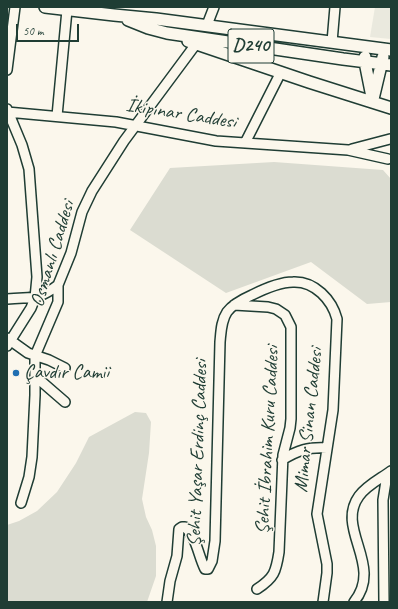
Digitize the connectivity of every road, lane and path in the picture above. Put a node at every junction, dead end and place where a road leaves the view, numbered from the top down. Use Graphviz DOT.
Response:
graph roads {
  1 [pos="15,7"];
  2 [pos="44,7"];
  3 [pos="214,7"];
  4 [pos="335,7"];
  5 [pos="67,10"];
  6 [pos="114,15"];
  7 [pos="207,25"];
  8 [pos="167,32"];
  9 [pos="332,42"];
  10 [pos="196,44"];
  11 [pos="366,47"];
  12 [pos="387,49"];
  13 [pos="365,62"];
  14 [pos="387,64"];
  15 [pos="7,70"];
  16 [pos="281,72"];
  17 [pos="373,102"];
  18 [pos="391,108"];
  19 [pos="7,111"];
  20 [pos="57,116"];
  21 [pos="136,125"];
  22 [pos="391,139"];
  23 [pos="245,143"];
  24 [pos="348,150"];
  25 [pos="390,160"];
  26 [pos="58,285"];
  27 [pos="35,298"];
  28 [pos="7,299"];
  29 [pos="233,305"];
  30 [pos="8,342"];
  31 [pos="35,356"];
  32 [pos="65,368"];
  33 [pos="35,376"];
  34 [pos="65,402"];
  35 [pos="327,448"];
  36 [pos="282,460"];
  37 [pos="391,472"];
  38 [pos="21,503"];
  39 [pos="257,589"];
  40 [pos="387,597"];
  41 [pos="167,602"];
  42 [pos="323,602"];
  43 [pos="354,602"];
  1 -- 15 [label="street"];
  2 -- 5 [label="main road, D240"];
  3 -- 7 [label="street"];
  4 -- 9 [label="street"];
  5 -- 6 [label="main road, D240"];
  5 -- 20 [label="street"];
  6 -- 7 [label="main road, D240"];
  6 -- 8 [label="main road, D240"];
  7 -- 9 [label="main road, D240"];
  8 -- 10 [label="main road"];
  8 -- 13 [label="main road, D240"];
  9 -- 11 [label="main road, D240"];
  10 -- 16 [label="main road"];
  10 -- 21 [label="street, Osmanlı Caddesi"];
  11 -- 12 [label="main road, D240"];
  11 -- 13 [label="main road"];
  12 -- 14 [label="main road"];
  13 -- 14 [label="main road, D240"];
  13 -- 17 [label="main road"];
  14 -- 17 [label="main road"];
  16 -- 17 [label="main road"];
  16 -- 23 [label="street"];
  17 -- 18 [label="main road"];
  19 -- 20 [label="street, İkipınar Caddesi"];
  19 -- 27 [label="street"];
  20 -- 21 [label="street, İkipınar Caddesi"];
  21 -- 23 [label="street, İkipınar Caddesi"];
  21 -- 26 [label="street, Osmanlı Caddesi"];
  22 -- 24 [label="street, İkipınar Caddesi"];
  22 -- 25 [label="street"];
  23 -- 24 [label="street, İkipınar Caddesi"];
  24 -- 25 [label="street, İkipınar Caddesi"];
  26 -- 27 [label="street"];
  26 -- 31 [label="street, Osmanlı Caddesi"];
  27 -- 28 [label="street"];
  27 -- 30 [label="street"];
  29 -- 35 [label="street, Mimar Sinan Caddesi"];
  29 -- 36 [label="street, Şehit İbrahim Kuru Caddesi"];
  29 -- 41 [label="street, Şehit Yaşar Erdinç Caddesi"];
  30 -- 31 [label="street"];
  31 -- 32 [label="street"];
  31 -- 33 [label="street, Osmanlı Caddesi"];
  33 -- 34 [label="street"];
  33 -- 38 [label="street, Osmanlı Caddesi"];
  35 -- 36 [label="street"];
  35 -- 42 [label="street, Mimar Sinan Caddesi"];
  36 -- 39 [label="street, Şehit İbrahim Kuru Caddesi"];
  37 -- 40 [label="street"];
  37 -- 43 [label="street"];
}
